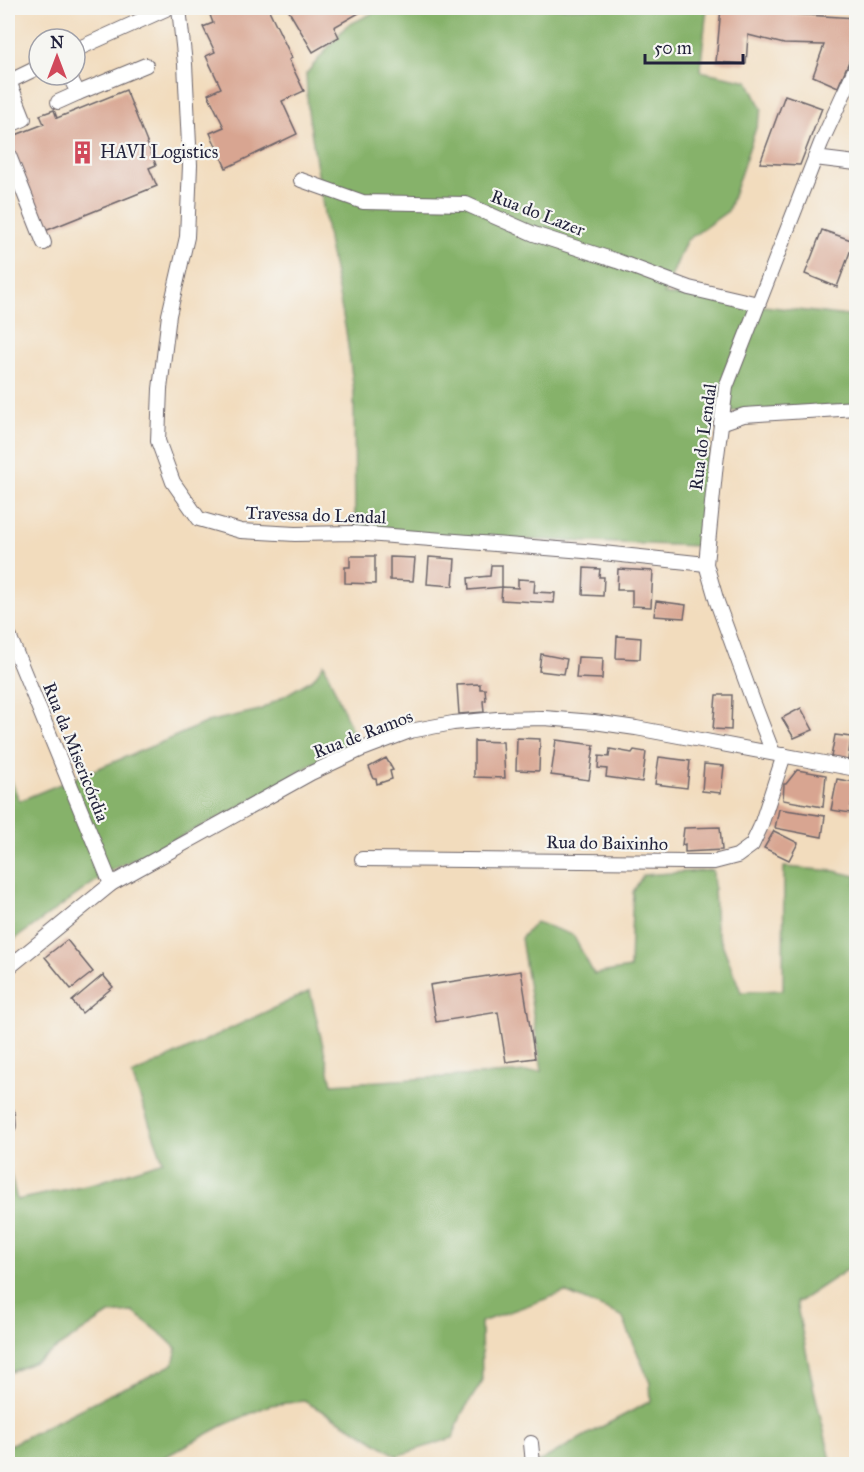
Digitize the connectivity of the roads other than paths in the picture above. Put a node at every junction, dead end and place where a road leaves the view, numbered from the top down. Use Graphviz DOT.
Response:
graph roads {
  1 [pos="168,8"];
  2 [pos="179,8"];
  3 [pos="87,45"];
  4 [pos="146,65"];
  5 [pos="856,66"];
  6 [pos="27,72"];
  7 [pos="8,81"];
  8 [pos="75,87"];
  9 [pos="78,93"];
  10 [pos="57,102"];
  11 [pos="8,126"];
  12 [pos="8,153"];
  13 [pos="815,158"];
  14 [pos="856,163"];
  15 [pos="301,180"];
  16 [pos="44,243"];
  17 [pos="758,304"];
  18 [pos="856,408"];
  19 [pos="721,423"];
  20 [pos="706,564"];
  21 [pos="8,633"];
  22 [pos="778,754"];
  23 [pos="856,769"];
  24 [pos="362,859"];
  25 [pos="111,884"];
  26 [pos="8,968"];
  27 [pos="531,1443"];
  28 [pos="533,1464"];
  1 -- 3 [label="street"];
  2 -- 20 [label="street, Travessa do Lendal"];
  4 -- 9 [label="street"];
  5 -- 13 [label="street, Rua do Lendal"];
  6 -- 7 [label="street"];
  7 -- 11 [label="street"];
  8 -- 9 [label="street"];
  9 -- 10 [label="street"];
  12 -- 16 [label="street"];
  13 -- 14 [label="street"];
  13 -- 17 [label="street, Rua do Lendal"];
  15 -- 17 [label="street, Rua do Lazer"];
  17 -- 19 [label="street, Rua do Lendal"];
  18 -- 19 [label="street"];
  19 -- 20 [label="street, Rua do Lendal"];
  20 -- 22 [label="street, Rua do Lendal"];
  21 -- 25 [label="street, Rua da Misericórdia"];
  22 -- 23 [label="street, Rua de Ramos"];
  22 -- 24 [label="street, Rua do Baixinho"];
  22 -- 25 [label="street, Rua de Ramos"];
  25 -- 26 [label="street, Rua de Ramos"];
  27 -- 28 [label="street"];
}
